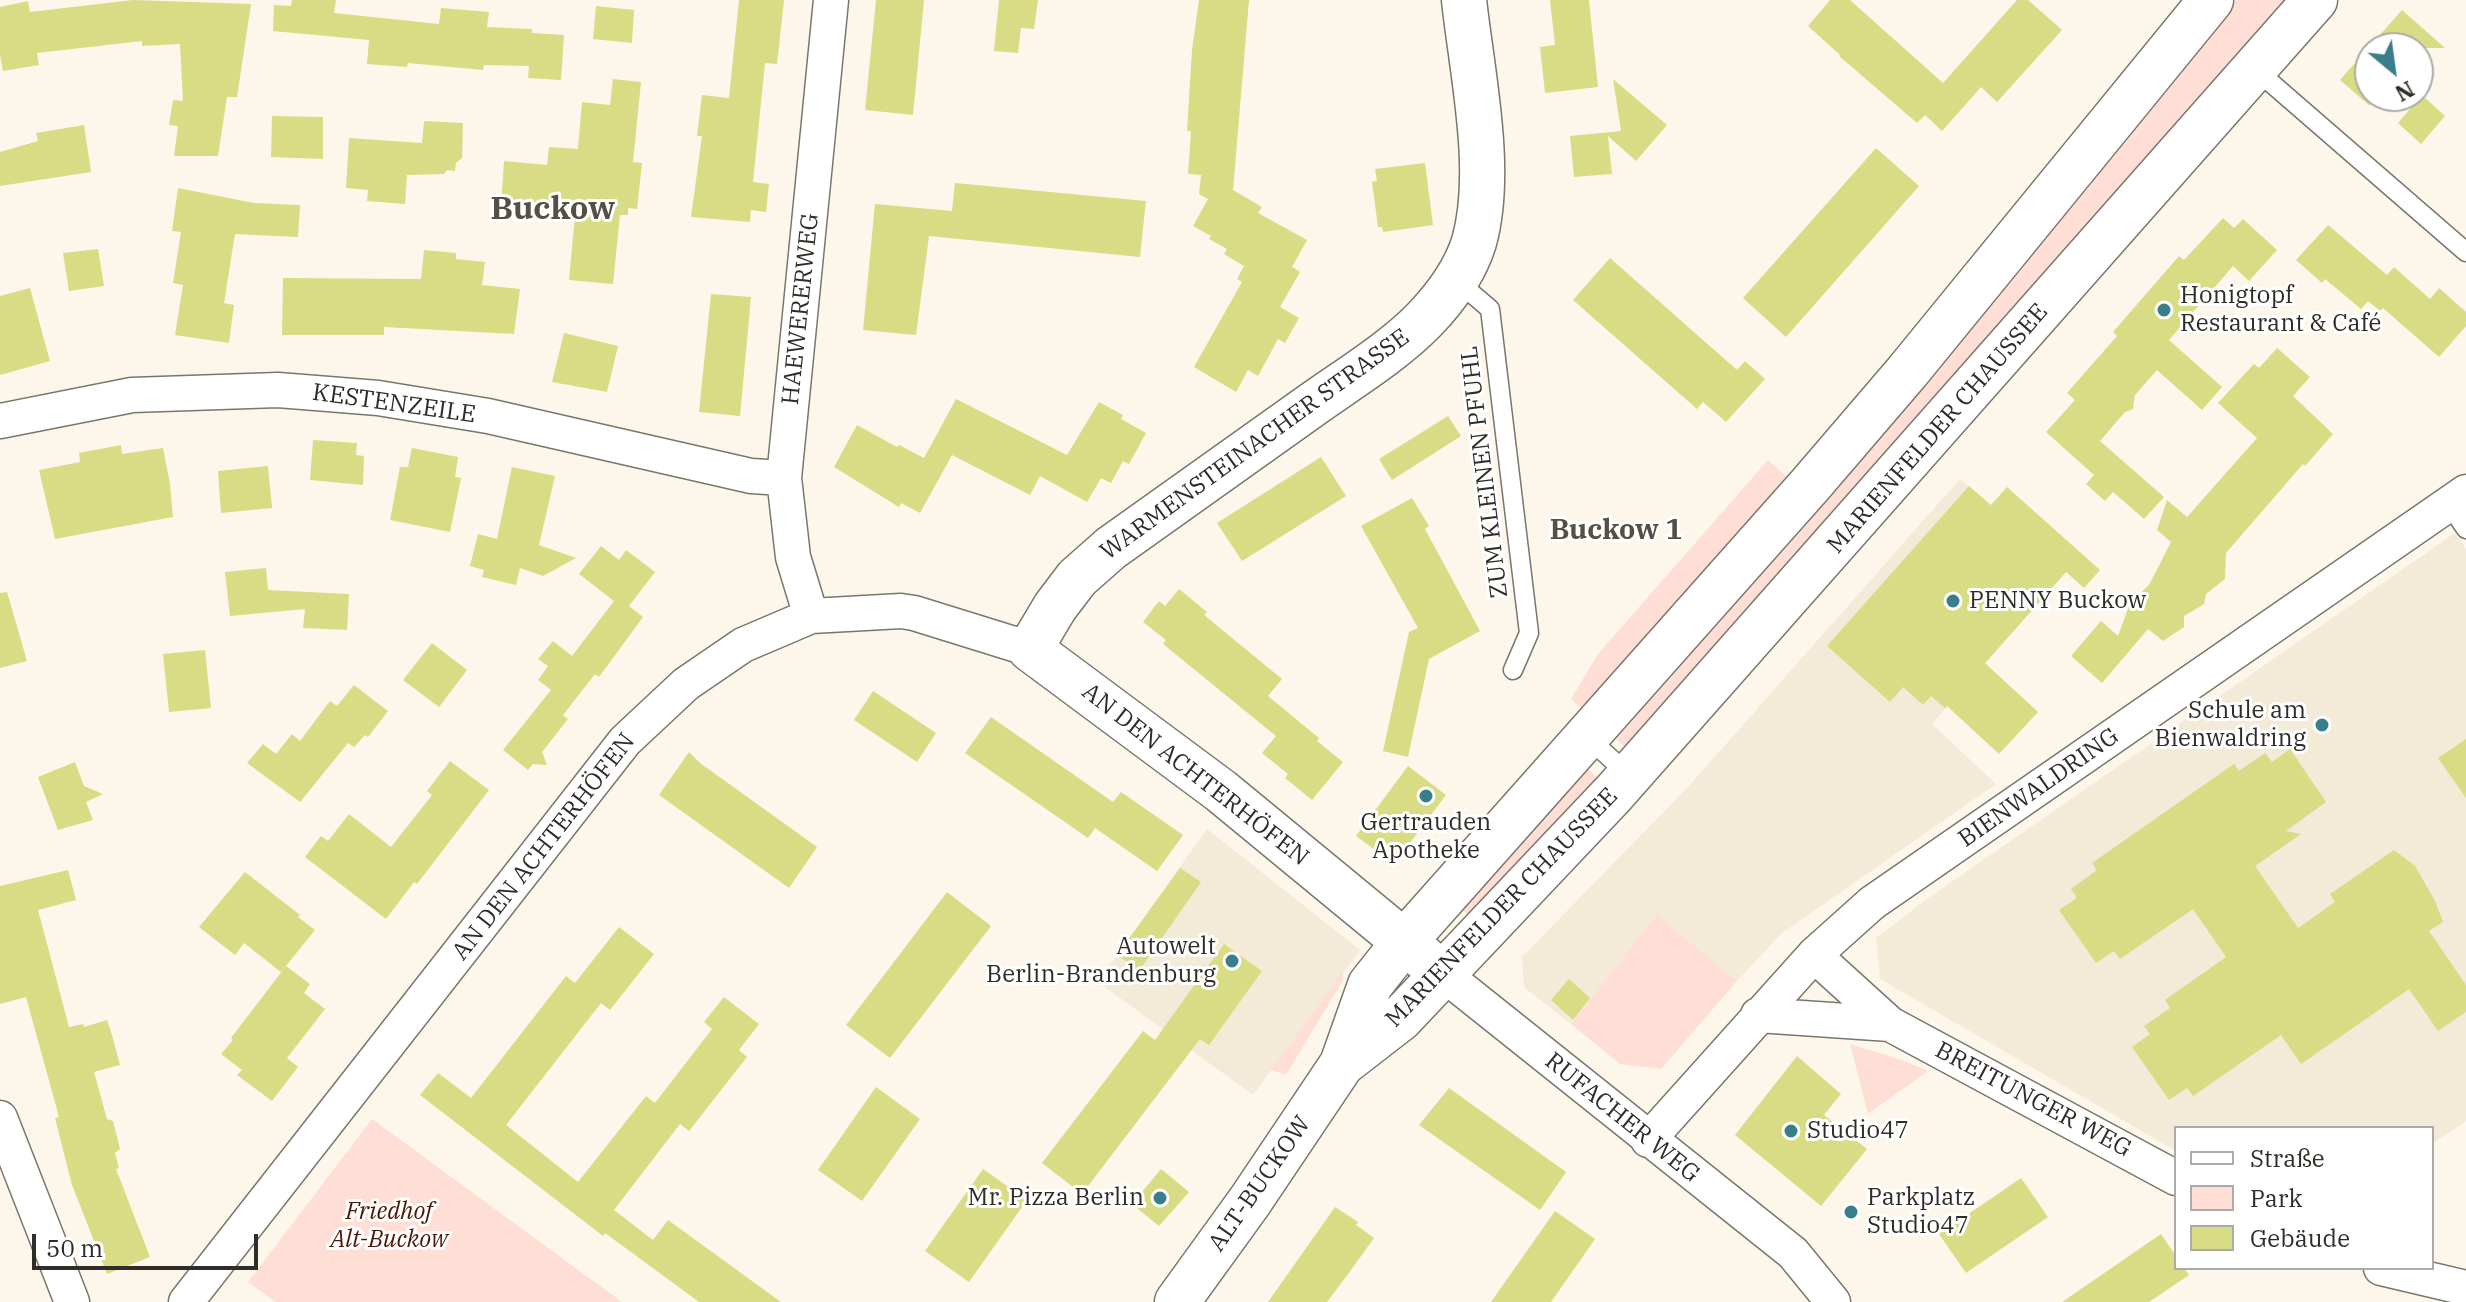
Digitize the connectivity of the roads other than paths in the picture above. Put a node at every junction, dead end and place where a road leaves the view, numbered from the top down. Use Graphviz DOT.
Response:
graph roads {
  1 [pos="831,0"];
  2 [pos="1464,0"];
  3 [pos="2211,0"];
  4 [pos="2315,0"];
  5 [pos="2255,69"];
  6 [pos="2466,252"];
  7 [pos="1456,280"];
  8 [pos="0,421"];
  9 [pos="784,478"];
  10 [pos="2460,508"];
  11 [pos="811,616"];
  12 [pos="1030,649"];
  13 [pos="1513,670"];
  14 [pos="1587,737"];
  15 [pos="1629,775"];
  16 [pos="1404,942"];
  17 [pos="1814,955"];
  18 [pos="1442,973"];
  19 [pos="1758,1015"];
  20 [pos="1890,1024"];
  21 [pos="1342,1064"];
  22 [pos="0,1118"];
  23 [pos="1648,1140"];
  24 [pos="2174,1177"];
  25 [pos="2390,1270"];
  26 [pos="2466,1288"];
  27 [pos="72,1302"];
  28 [pos="186,1302"];
  29 [pos="1177,1302"];
  30 [pos="1833,1302"];
  1 -- 9 [label="street, HAEWERERWEG"];
  2 -- 7 [label="main road, WARMENSTEINACHER STRASSE"];
  3 -- 14 [label="main road, MARIENFELDER CHAUSSEE"];
  4 -- 5 [label="main road, MARIENFELDER CHAUSSEE"];
  5 -- 6 [label="lane"];
  5 -- 15 [label="main road, MARIENFELDER CHAUSSEE"];
  7 -- 12 [label="main road, WARMENSTEINACHER STRASSE"];
  7 -- 13 [label="lane, ZUM KLEINEN PFUHL"];
  8 -- 9 [label="street, KESTENZEILE"];
  9 -- 11 [label="street, HAEWERERWEG"];
  10 -- 17 [label="street, BIENWALDRING"];
  11 -- 12 [label="street, AN DEN ACHTERHÖFEN"];
  11 -- 28 [label="street, AN DEN ACHTERHÖFEN"];
  12 -- 16 [label="main road, AN DEN ACHTERHÖFEN"];
  14 -- 15 [label="lane"];
  14 -- 16 [label="main road, MARIENFELDER CHAUSSEE"];
  15 -- 18 [label="main road, MARIENFELDER CHAUSSEE"];
  16 -- 18 [label="main road, RUFACHER WEG"];
  16 -- 21 [label="main road, MARIENFELDER CHAUSSEE"];
  17 -- 19 [label="street"];
  17 -- 20 [label="street, BREITUNGER WEG"];
  18 -- 21 [label="main road, MARIENFELDER CHAUSSEE"];
  18 -- 23 [label="street, RUFACHER WEG"];
  19 -- 20 [label="street, BREITUNGER WEG"];
  19 -- 23 [label="street"];
  20 -- 24 [label="street, BREITUNGER WEG"];
  21 -- 29 [label="main road, ALT-BUCKOW"];
  22 -- 27 [label="street"];
  23 -- 30 [label="street, RUFACHER WEG"];
  25 -- 26 [label="street"];
}
